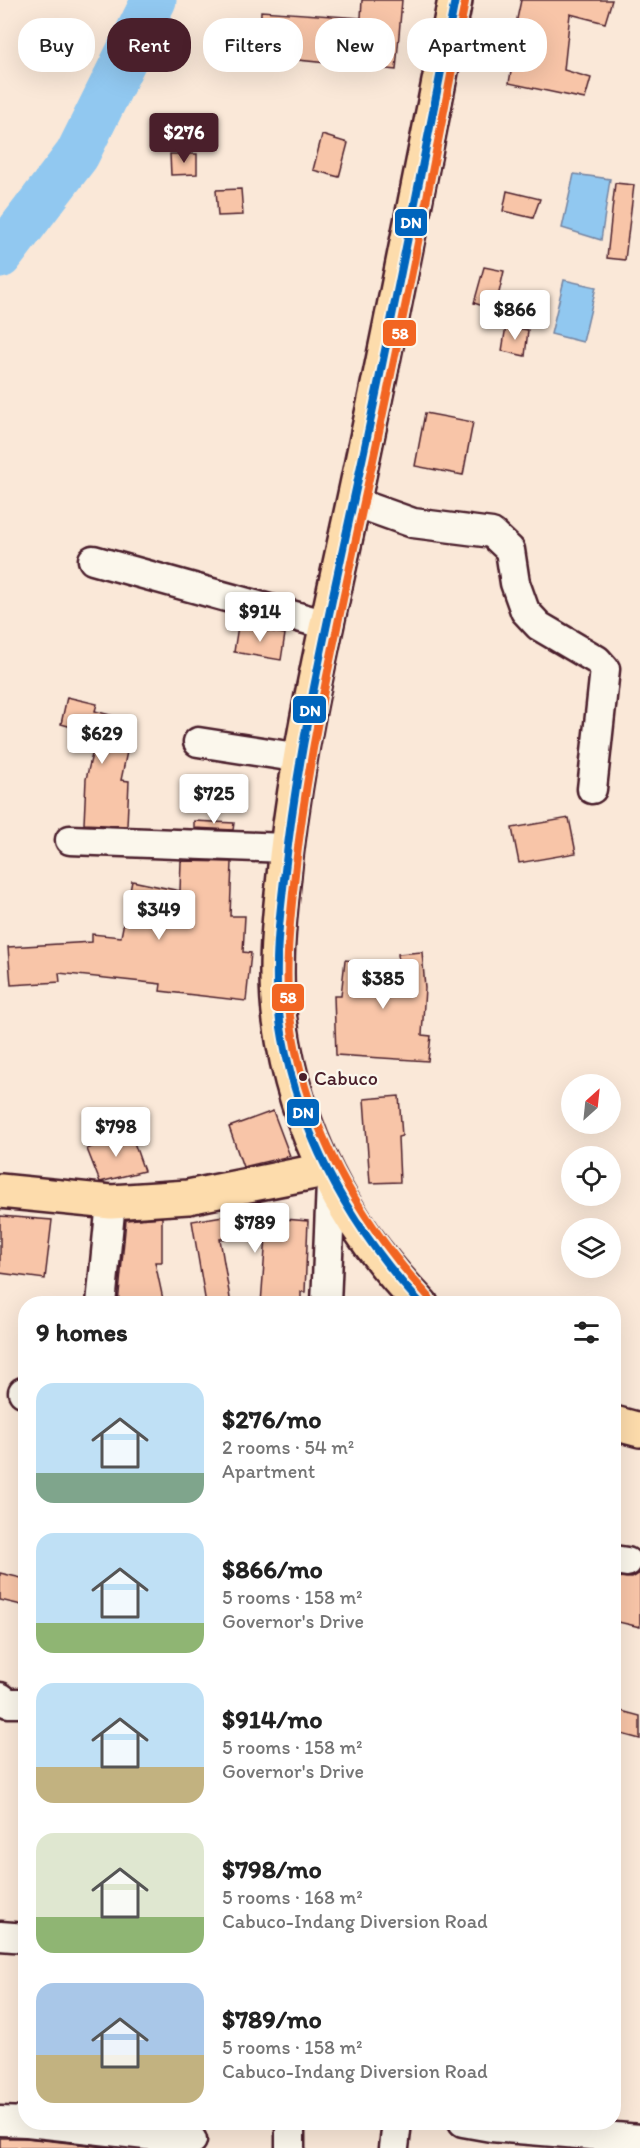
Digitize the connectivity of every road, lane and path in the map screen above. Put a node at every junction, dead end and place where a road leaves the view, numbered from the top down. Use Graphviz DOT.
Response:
graph roads {
  1 [pos="455,0"];
  2 [pos="354,502"];
  3 [pos="93,560"];
  4 [pos="327,625"];
  5 [pos="198,742"];
  6 [pos="301,758"];
  7 [pos="592,789"];
  8 [pos="70,840"];
  9 [pos="286,848"];
  10 [pos="328,1177"];
  11 [pos="0,1191"];
  12 [pos="111,1202"];
  13 [pos="102,1296"];
  14 [pos="326,1296"];
  15 [pos="413,1296"];
  16 [pos="621,1425"];
  17 [pos="640,1430"];
  18 [pos="0,1697"];
  19 [pos="18,1703"];
  20 [pos="0,1936"];
  21 [pos="18,1937"];
  22 [pos="0,2121"];
  23 [pos="18,2122"];
  24 [pos="115,2130"];
  25 [pos="290,2130"];
  26 [pos="396,2130"];
  27 [pos="476,2130"];
  28 [pos="192,2137"];
  29 [pos="490,2138"];
  30 [pos="640,2139"];
  31 [pos="590,2142"];
  32 [pos="290,2148"];
  33 [pos="394,2148"];
  1 -- 2 [label="main road"];
  2 -- 4 [label="main road"];
  2 -- 7 [label="street"];
  3 -- 4 [label="street"];
  4 -- 6 [label="main road"];
  5 -- 6 [label="street"];
  6 -- 9 [label="main road"];
  8 -- 9 [label="street"];
  9 -- 10 [label="main road"];
  10 -- 12 [label="main road"];
  10 -- 14 [label="street"];
  10 -- 15 [label="main road"];
  11 -- 12 [label="main road"];
  12 -- 13 [label="street"];
  16 -- 17 [label="main road"];
  18 -- 19 [label="street"];
  20 -- 21 [label="street"];
  22 -- 23 [label="street"];
  24 -- 28 [label="street"];
  25 -- 32 [label="street"];
  26 -- 33 [label="street"];
  27 -- 29 [label="street"];
  29 -- 31 [label="street"];
  30 -- 31 [label="street"];
}
